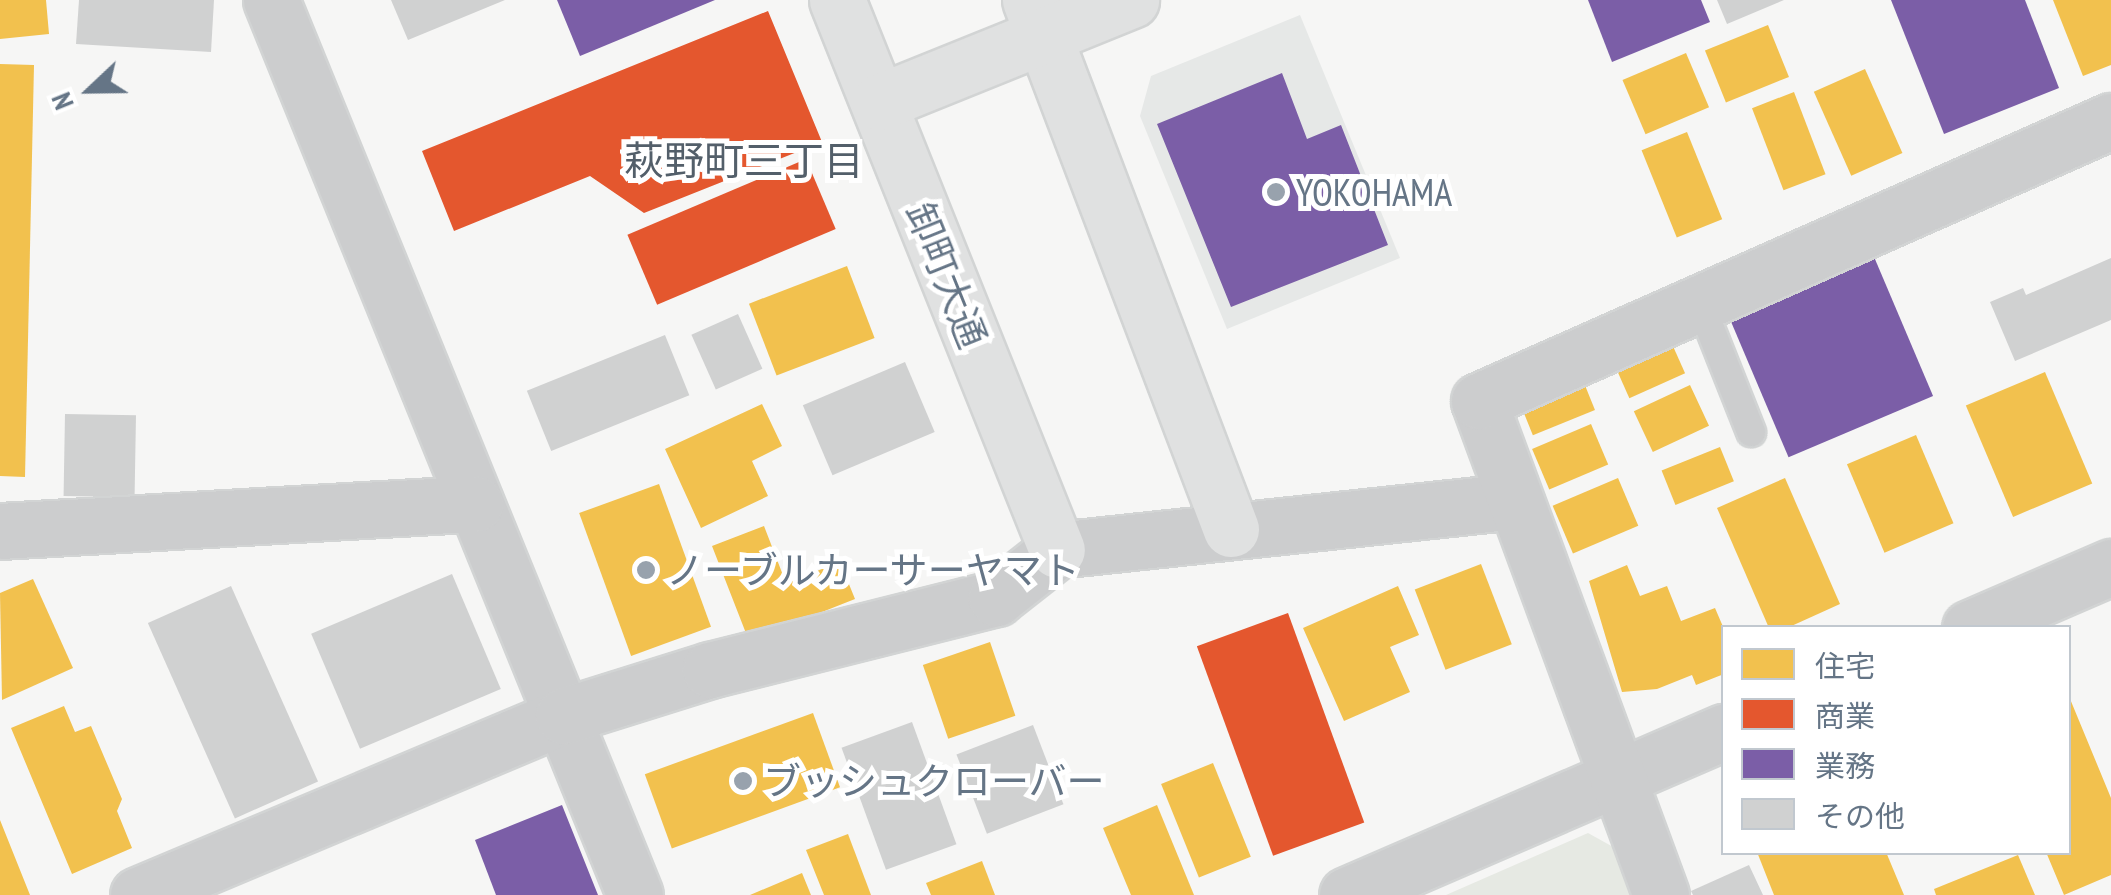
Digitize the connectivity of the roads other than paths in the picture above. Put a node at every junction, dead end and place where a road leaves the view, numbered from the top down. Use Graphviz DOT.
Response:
graph roads {
  1 [pos="271,0"];
  2 [pos="837,0"];
  3 [pos="1131,0"];
  4 [pos="1037,18"];
  5 [pos="878,102"];
  6 [pos="2111,122"];
  7 [pos="1700,303"];
  8 [pos="1751,432"];
  9 [pos="1514,501"];
  10 [pos="475,504"];
  11 [pos="1231,529"];
  12 [pos="0,531"];
  13 [pos="1057,550"];
  14 [pos="2111,568"];
  15 [pos="1977,625"];
  16 [pos="563,716"];
  17 [pos="1721,733"];
  18 [pos="1620,776"];
  19 [pos="138,895"];
  20 [pos="635,895"];
  21 [pos="1347,895"];
  22 [pos="1661,895"];
  1 -- 10 [label="street"];
  2 -- 5 [label="street, 卸町大通"];
  3 -- 4 [label="street"];
  4 -- 5 [label="street"];
  4 -- 11 [label="street"];
  5 -- 13 [label="street, 卸町大通"];
  6 -- 7 [label="street"];
  7 -- 8 [label="lane"];
  7 -- 9 [label="street"];
  9 -- 11 [label="street"];
  9 -- 18 [label="street"];
  10 -- 12 [label="street"];
  10 -- 16 [label="street"];
  11 -- 13 [label="street"];
  13 -- 16 [label="street"];
  14 -- 15 [label="street"];
  16 -- 19 [label="street"];
  16 -- 20 [label="street"];
  17 -- 18 [label="street"];
  18 -- 21 [label="street"];
  18 -- 22 [label="street"];
}
